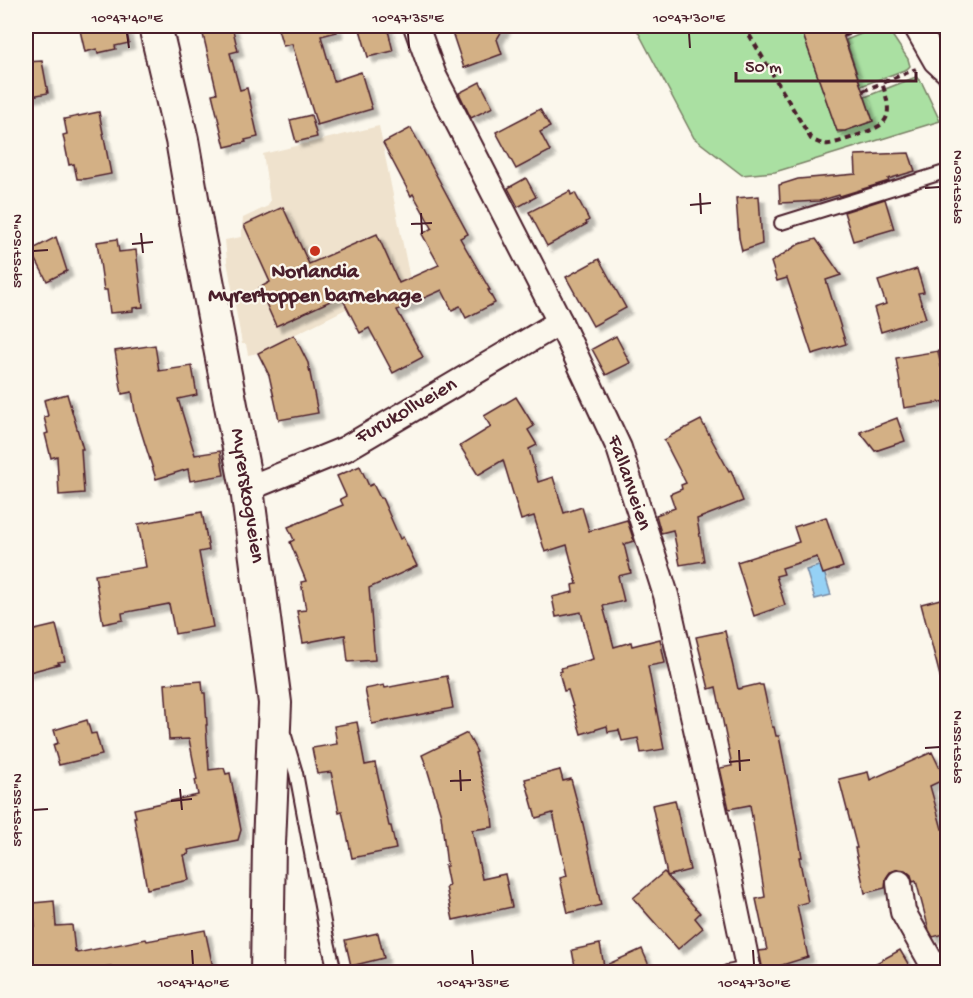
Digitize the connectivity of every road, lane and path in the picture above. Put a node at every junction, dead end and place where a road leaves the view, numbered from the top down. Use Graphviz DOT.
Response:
graph roads {
  1 [pos="154,26"];
  2 [pos="416,26"];
  3 [pos="744,26"];
  4 [pos="868,26"];
  5 [pos="916,26"];
  6 [pos="844,36"];
  7 [pos="942,66"];
  8 [pos="882,83"];
  9 [pos="863,91"];
  10 [pos="948,171"];
  11 [pos="780,223"];
  12 [pos="560,322"];
  13 [pos="247,489"];
  14 [pos="275,703"];
  15 [pos="899,883"];
  16 [pos="741,971"];
  17 [pos="267,972"];
  18 [pos="335,972"];
  19 [pos="937,972"];
  1 -- 13 [label="street, Myrerskogveien"];
  2 -- 12 [label="street, Fallanveien"];
  3 -- 8 [label="path"];
  4 -- 6 [label="path"];
  5 -- 7 [label="street"];
  7 -- 8 [label="path"];
  8 -- 9 [label="path"];
  10 -- 11 [label="lane"];
  12 -- 13 [label="street, Furukollveien"];
  12 -- 16 [label="street, Fallanveien"];
  13 -- 14 [label="street, Myrerskogveien"];
  14 -- 17 [label="street, Myrerskogveien"];
  14 -- 18 [label="lane"];
  15 -- 19 [label="street"];
}
